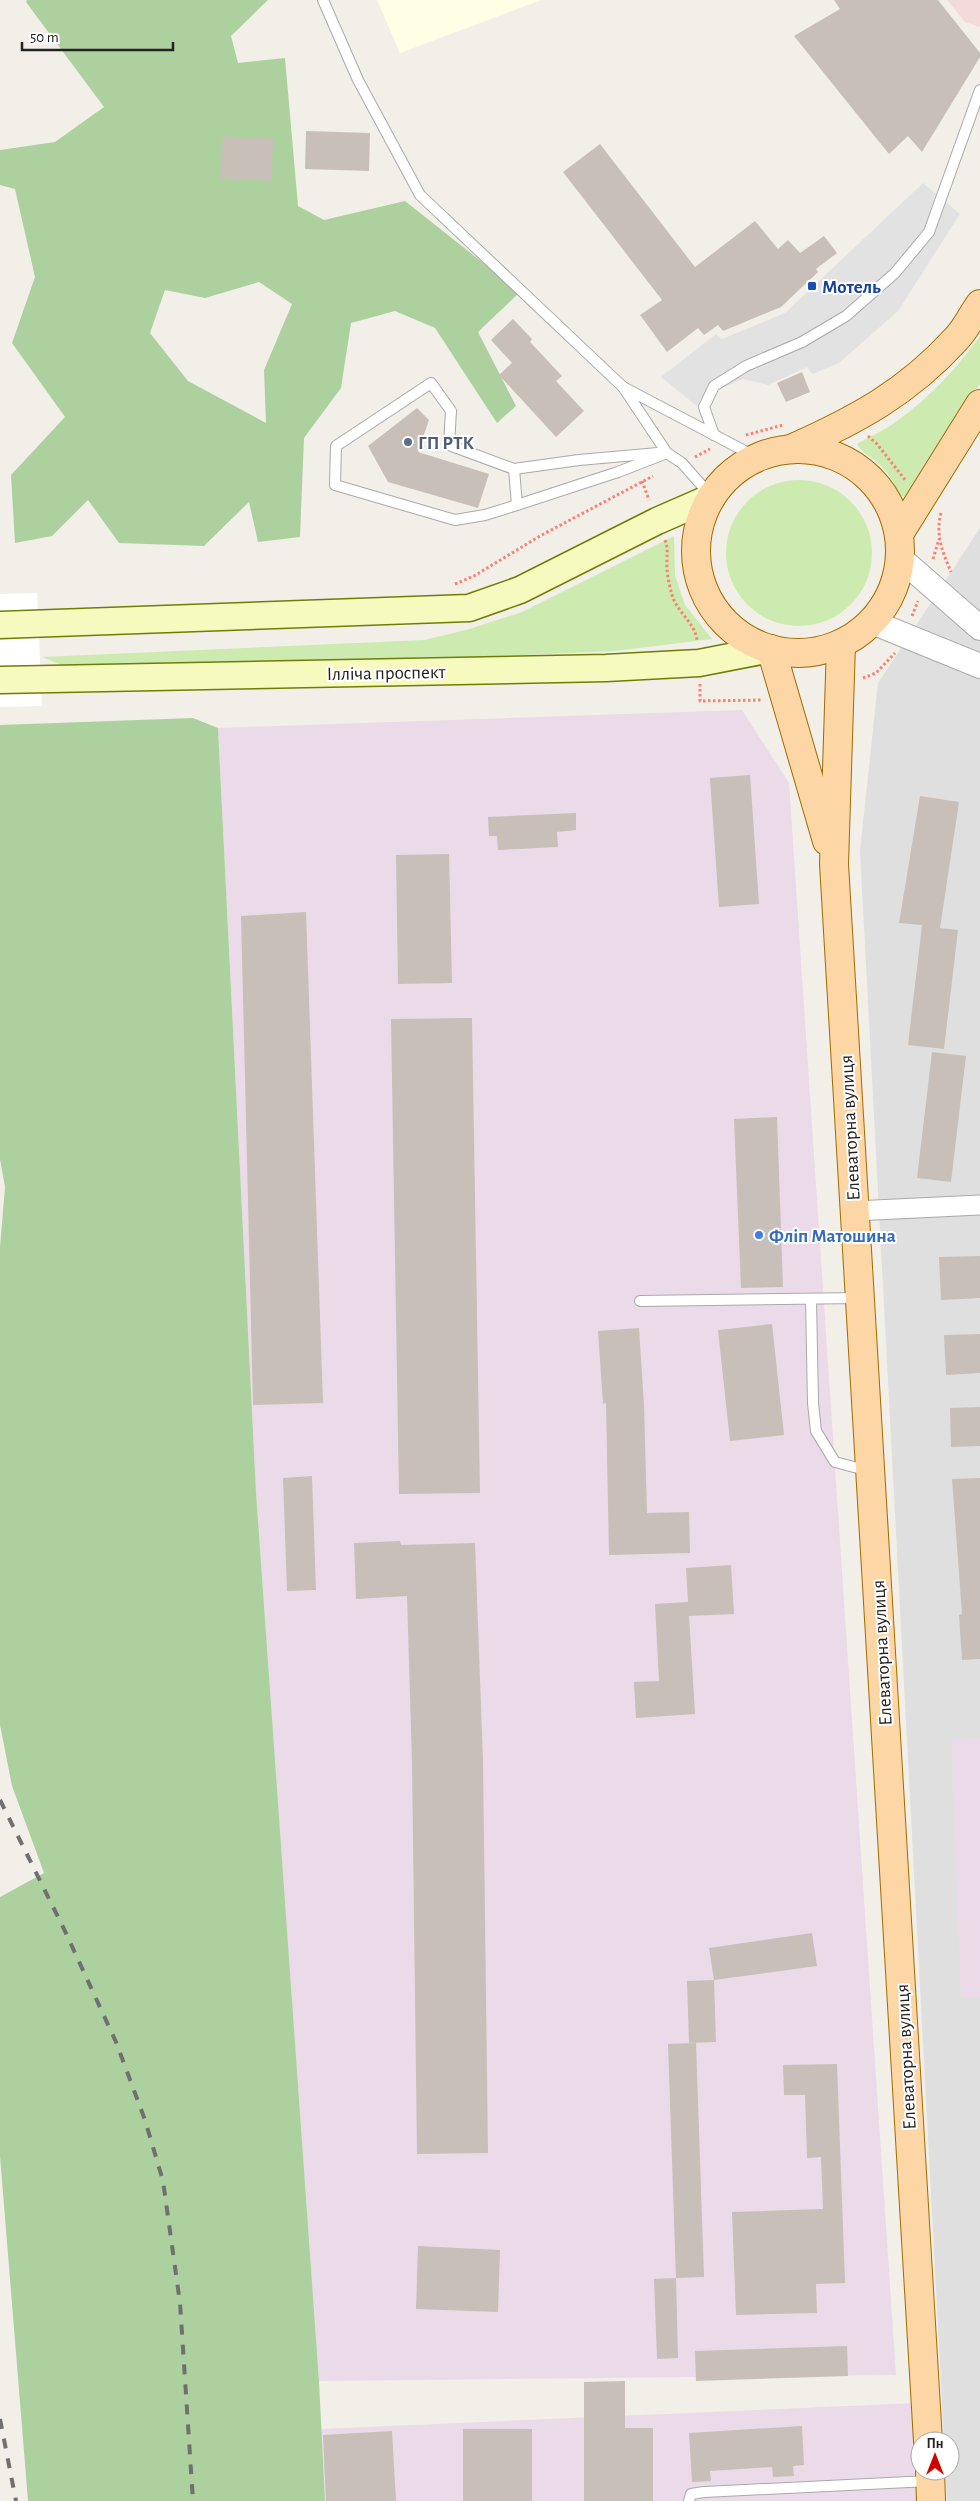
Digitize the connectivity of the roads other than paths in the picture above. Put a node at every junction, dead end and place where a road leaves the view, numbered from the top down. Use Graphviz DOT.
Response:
graph roads {
  1 [pos="323,0"];
  2 [pos="980,90"];
  3 [pos="980,304"];
  4 [pos="623,387"];
  5 [pos="980,404"];
  6 [pos="714,435"];
  7 [pos="789,450"];
  8 [pos="667,453"];
  9 [pos="758,458"];
  10 [pos="514,469"];
  11 [pos="712,496"];
  12 [pos="517,505"];
  13 [pos="900,546"];
  14 [pos="872,622"];
  15 [pos="0,625"];
  16 [pos="980,628"];
  17 [pos="841,644"];
  18 [pos="771,649"];
  19 [pos="980,666"];
  20 [pos="0,680"];
  21 [pos="834,864"];
  22 [pos="980,1205"];
  23 [pos="854,1211"];
  24 [pos="860,1298"];
  25 [pos="811,1299"];
  26 [pos="640,1301"];
  27 [pos="870,1472"];
  28 [pos="927,2431"];
  29 [pos="930,2484"];
  30 [pos="689,2501"];
  1 -- 4 [label="lane"];
  2 -- 6 [label="lane"];
  3 -- 7 [label="main road"];
  4 -- 6 [label="lane"];
  4 -- 8 [label="lane"];
  5 -- 13 [label="main road"];
  6 -- 9 [label="lane"];
  7 -- 9 [label="main road"];
  7 -- 13 [label="main road"];
  8 -- 10 [label="lane"];
  8 -- 11 [label="lane"];
  8 -- 12 [label="lane"];
  9 -- 11 [label="main road"];
  10 -- 12 [label="lane"];
  10 -- 12 [label="lane"];
  11 -- 15 [label="main road"];
  11 -- 18 [label="main road"];
  13 -- 14 [label="main road"];
  13 -- 16 [label="street"];
  14 -- 17 [label="main road"];
  14 -- 19 [label="street"];
  17 -- 18 [label="main road"];
  17 -- 21 [label="main road, Елеваторна вулиця"];
  18 -- 20 [label="main road, Ілліча проспект"];
  18 -- 21 [label="main road, Елеваторна вулиця"];
  21 -- 23 [label="main road, Елеваторна вулиця"];
  22 -- 23 [label="street"];
  23 -- 24 [label="main road, Елеваторна вулиця"];
  24 -- 25 [label="lane"];
  24 -- 27 [label="main road, Елеваторна вулиця"];
  25 -- 26 [label="lane"];
  25 -- 27 [label="lane"];
  27 -- 28 [label="main road, Елеваторна вулиця"];
  29 -- 30 [label="lane"];
}
